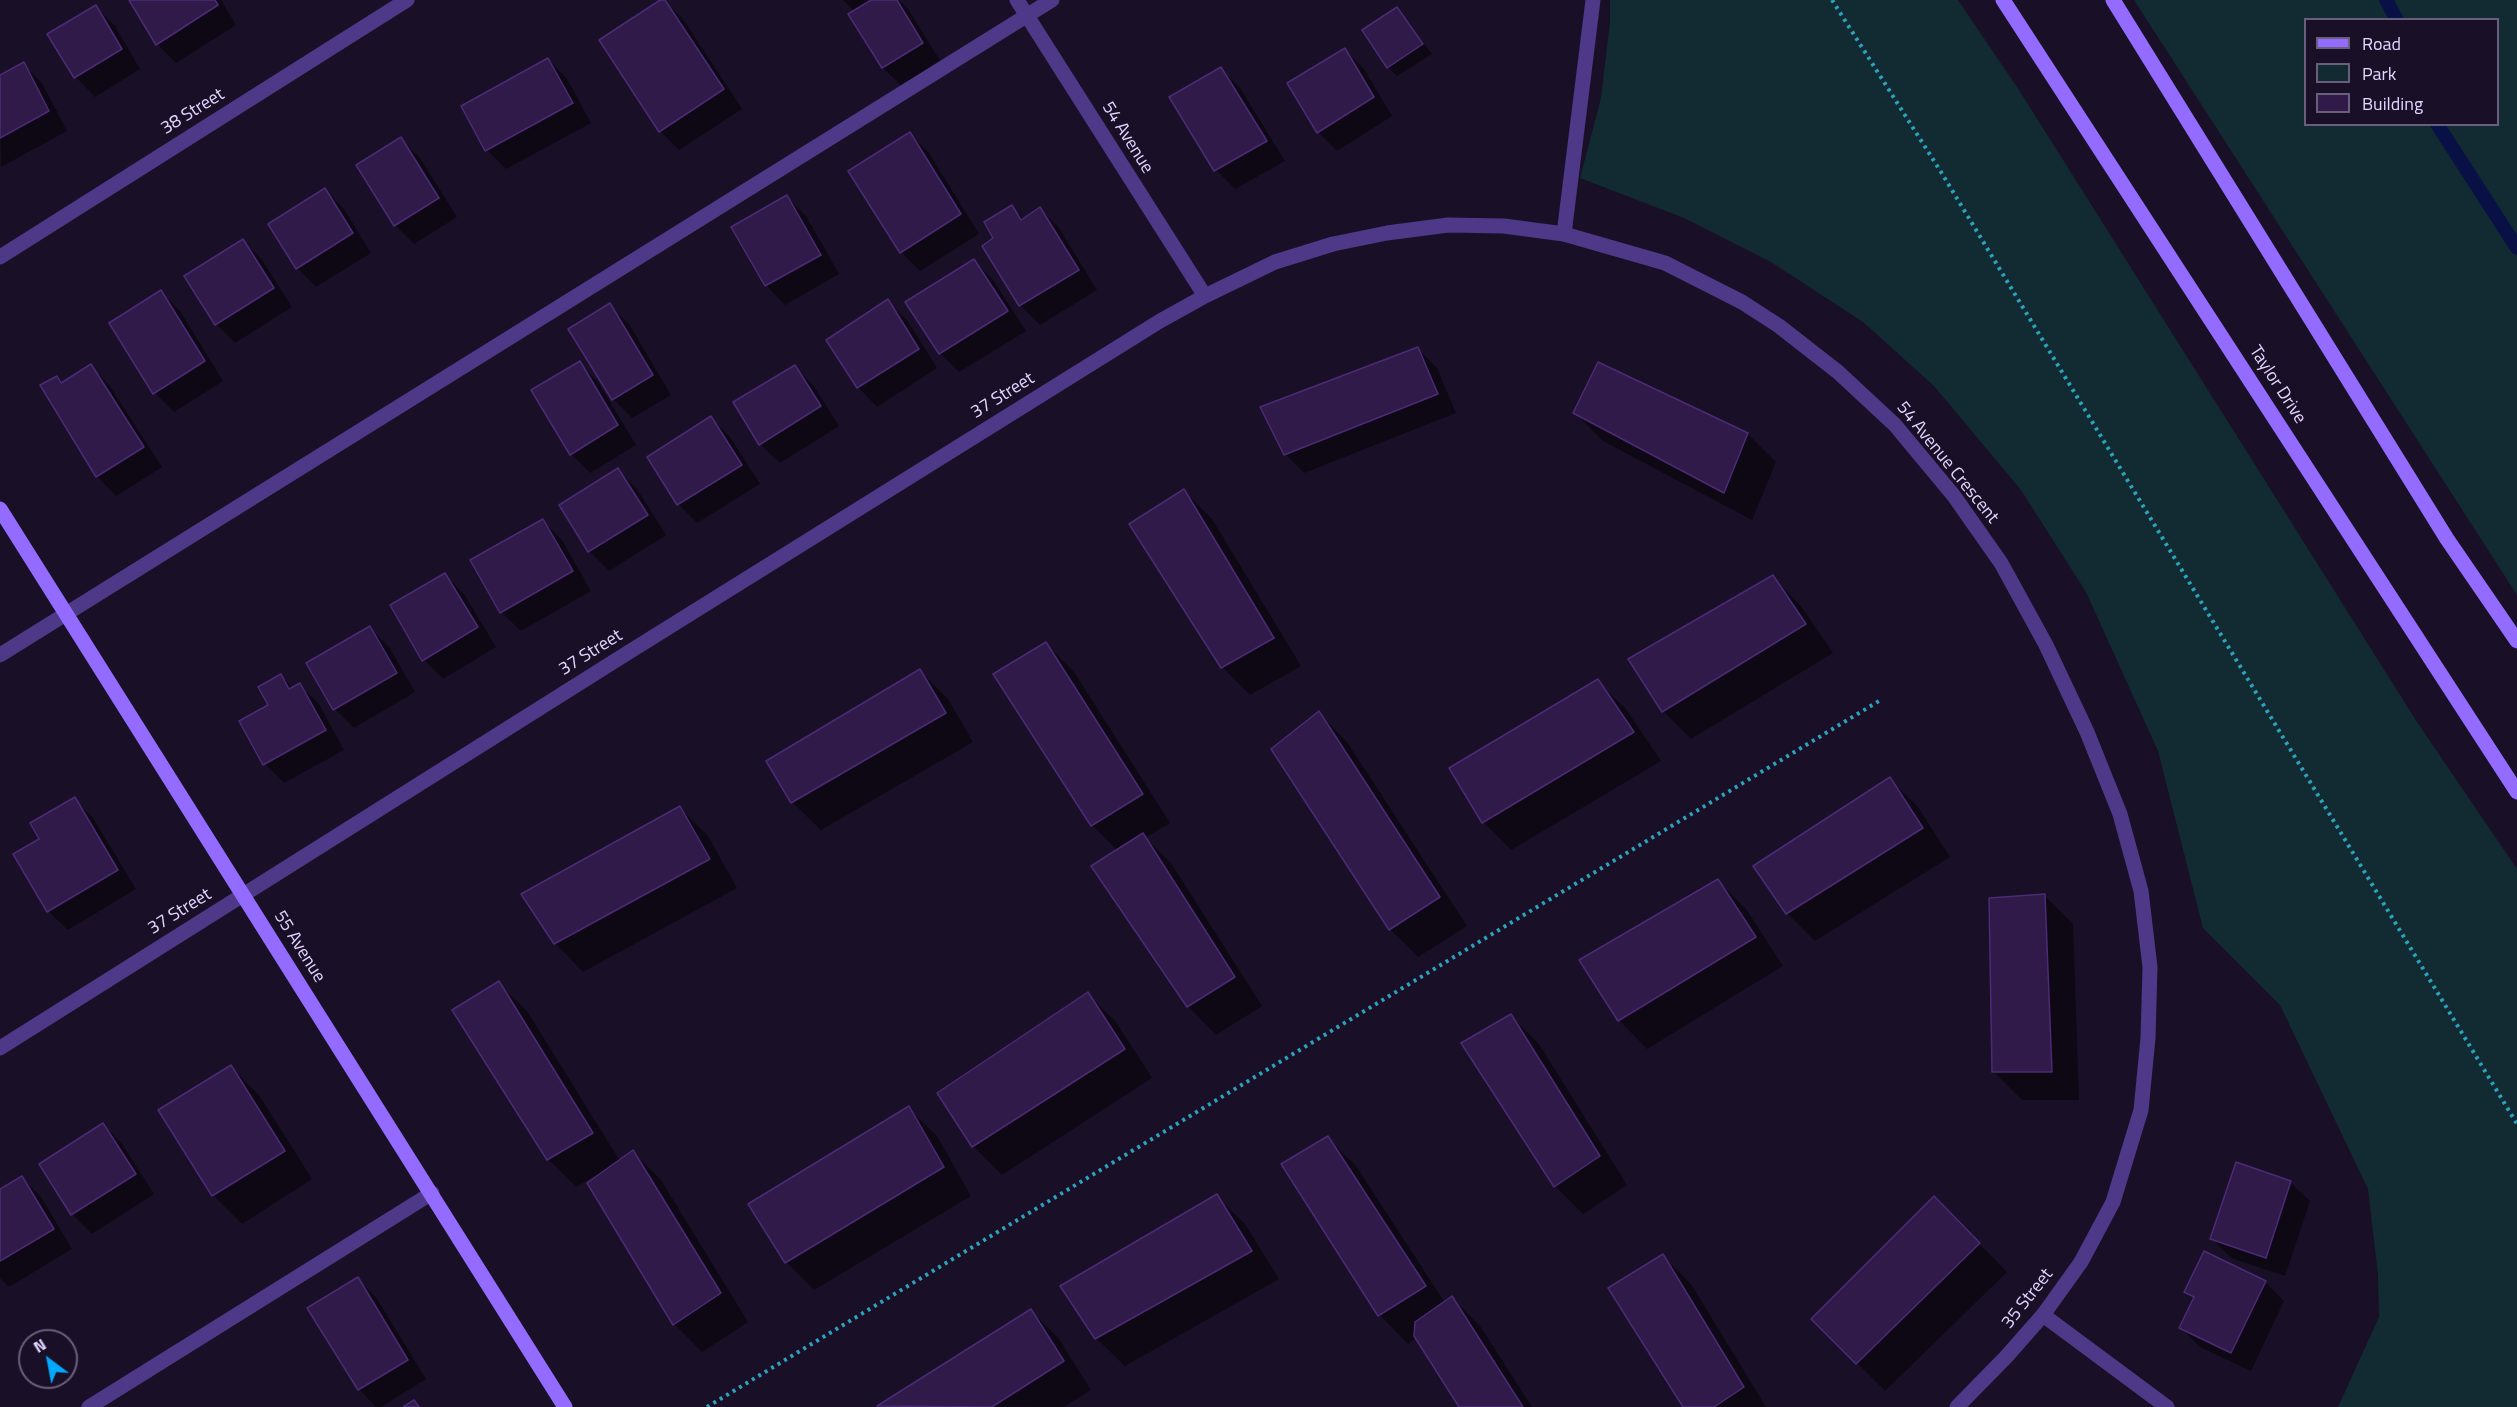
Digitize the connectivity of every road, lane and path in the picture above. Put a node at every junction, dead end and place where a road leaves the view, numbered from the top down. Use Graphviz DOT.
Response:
graph roads {
  1 [pos="407,0"];
  2 [pos="1017,0"];
  3 [pos="1052,0"];
  4 [pos="1593,0"];
  5 [pos="1832,0"];
  6 [pos="2003,0"];
  7 [pos="2113,0"];
  8 [pos="1027,15"];
  9 [pos="1564,234"];
  10 [pos="0,257"];
  11 [pos="1205,296"];
  12 [pos="0,509"];
  13 [pos="66,613"];
  14 [pos="2517,641"];
  15 [pos="0,655"];
  16 [pos="1879,701"];
  17 [pos="2517,792"];
  18 [pos="243,896"];
  19 [pos="0,1048"];
  20 [pos="2517,1124"];
  21 [pos="432,1193"];
  22 [pos="2113,1202"];
  23 [pos="2043,1315"];
  24 [pos="89,1407"];
  25 [pos="565,1407"];
  26 [pos="707,1407"];
  27 [pos="1957,1407"];
  28 [pos="2166,1407"];
  1 -- 10 [label="street, 38 Street"];
  2 -- 8 [label="street, 54 Avenue"];
  3 -- 8 [label="street"];
  4 -- 9 [label="street"];
  5 -- 20 [label="path"];
  6 -- 17 [label="main road, Taylor Drive"];
  7 -- 14 [label="main road"];
  8 -- 11 [label="street, 54 Avenue"];
  8 -- 13 [label="street"];
  9 -- 11 [label="street, 54 Avenue Crescent"];
  9 -- 22 [label="street, 54 Avenue Crescent"];
  11 -- 18 [label="street, 37 Street"];
  12 -- 13 [label="main road, 55 Avenue"];
  13 -- 15 [label="street"];
  13 -- 18 [label="main road, 55 Avenue"];
  16 -- 26 [label="path"];
  18 -- 19 [label="street, 37 Street"];
  18 -- 21 [label="main road, 55 Avenue"];
  21 -- 24 [label="street"];
  21 -- 25 [label="main road, 55 Avenue"];
  22 -- 23 [label="street, 35 Street"];
  23 -- 27 [label="street, 35 Street"];
  23 -- 28 [label="street"];
}
